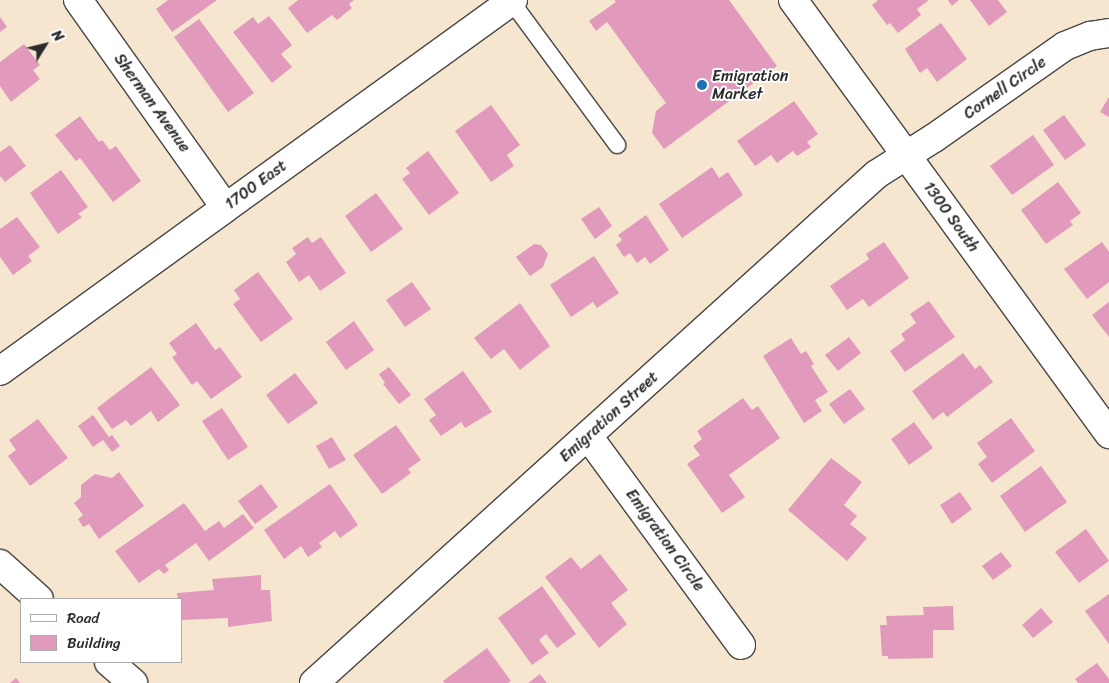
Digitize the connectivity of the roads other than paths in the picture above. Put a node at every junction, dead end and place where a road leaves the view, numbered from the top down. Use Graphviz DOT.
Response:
graph roads {
  1 [pos="78,0"];
  2 [pos="793,0"];
  3 [pos="512,1"];
  4 [pos="1109,33"];
  5 [pos="616,145"];
  6 [pos="906,155"];
  7 [pos="225,207"];
  8 [pos="0,371"];
  9 [pos="1106,423"];
  10 [pos="588,436"];
  11 [pos="0,564"];
  12 [pos="38,598"];
  13 [pos="741,645"];
  14 [pos="110,663"];
  15 [pos="132,683"];
  16 [pos="314,683"];
  1 -- 7 [label="street, Sherman Avenue"];
  2 -- 6 [label="street, 1300 South"];
  3 -- 5 [label="lane"];
  3 -- 7 [label="street, 1700 East"];
  4 -- 6 [label="street, Cornell Circle"];
  6 -- 9 [label="street, 1300 South"];
  6 -- 10 [label="street, Emigration Street"];
  7 -- 8 [label="street, 1700 East"];
  10 -- 13 [label="street, Emigration Circle"];
  10 -- 16 [label="street, Emigration Street"];
  11 -- 12 [label="street"];
  14 -- 15 [label="street"];
}
